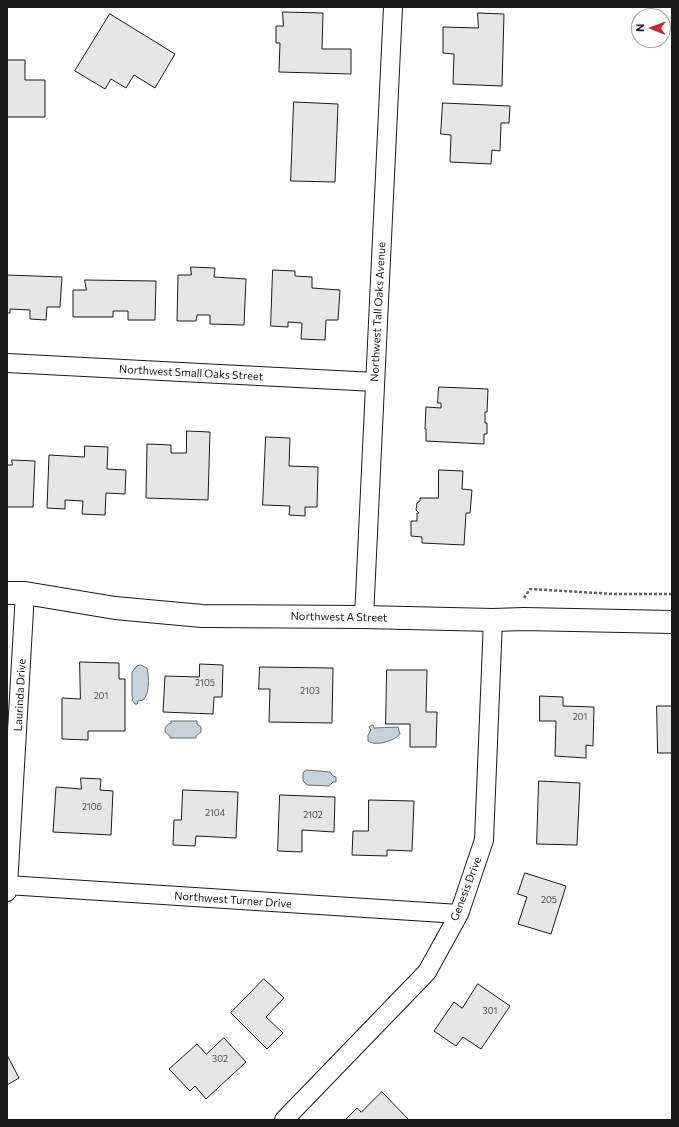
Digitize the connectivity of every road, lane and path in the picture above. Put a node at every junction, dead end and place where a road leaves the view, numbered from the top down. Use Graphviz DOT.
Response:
graph roads {
  1 [pos="393,7"];
  2 [pos="7,364"];
  3 [pos="375,382"];
  4 [pos="16,593"];
  5 [pos="672,594"];
  6 [pos="524,598"];
  7 [pos="364,617"];
  8 [pos="493,620"];
  9 [pos="672,622"];
  10 [pos="7,888"];
  11 [pos="459,914"];
  12 [pos="284,1120"];
  1 -- 3 [label="street, Northwest Tall Oaks Avenue"];
  2 -- 3 [label="street, Northwest Small Oaks Street"];
  3 -- 7 [label="street, Northwest Tall Oaks Avenue"];
  4 -- 7 [label="street, Northwest A Street"];
  4 -- 10 [label="street, Laurinda Drive"];
  5 -- 6 [label="path"];
  7 -- 8 [label="street, Northwest A Street"];
  8 -- 9 [label="street, Northwest A Street"];
  8 -- 11 [label="street, Genesis Drive"];
  10 -- 11 [label="street, Northwest Turner Drive"];
  11 -- 12 [label="street, Genesis Drive"];
}
